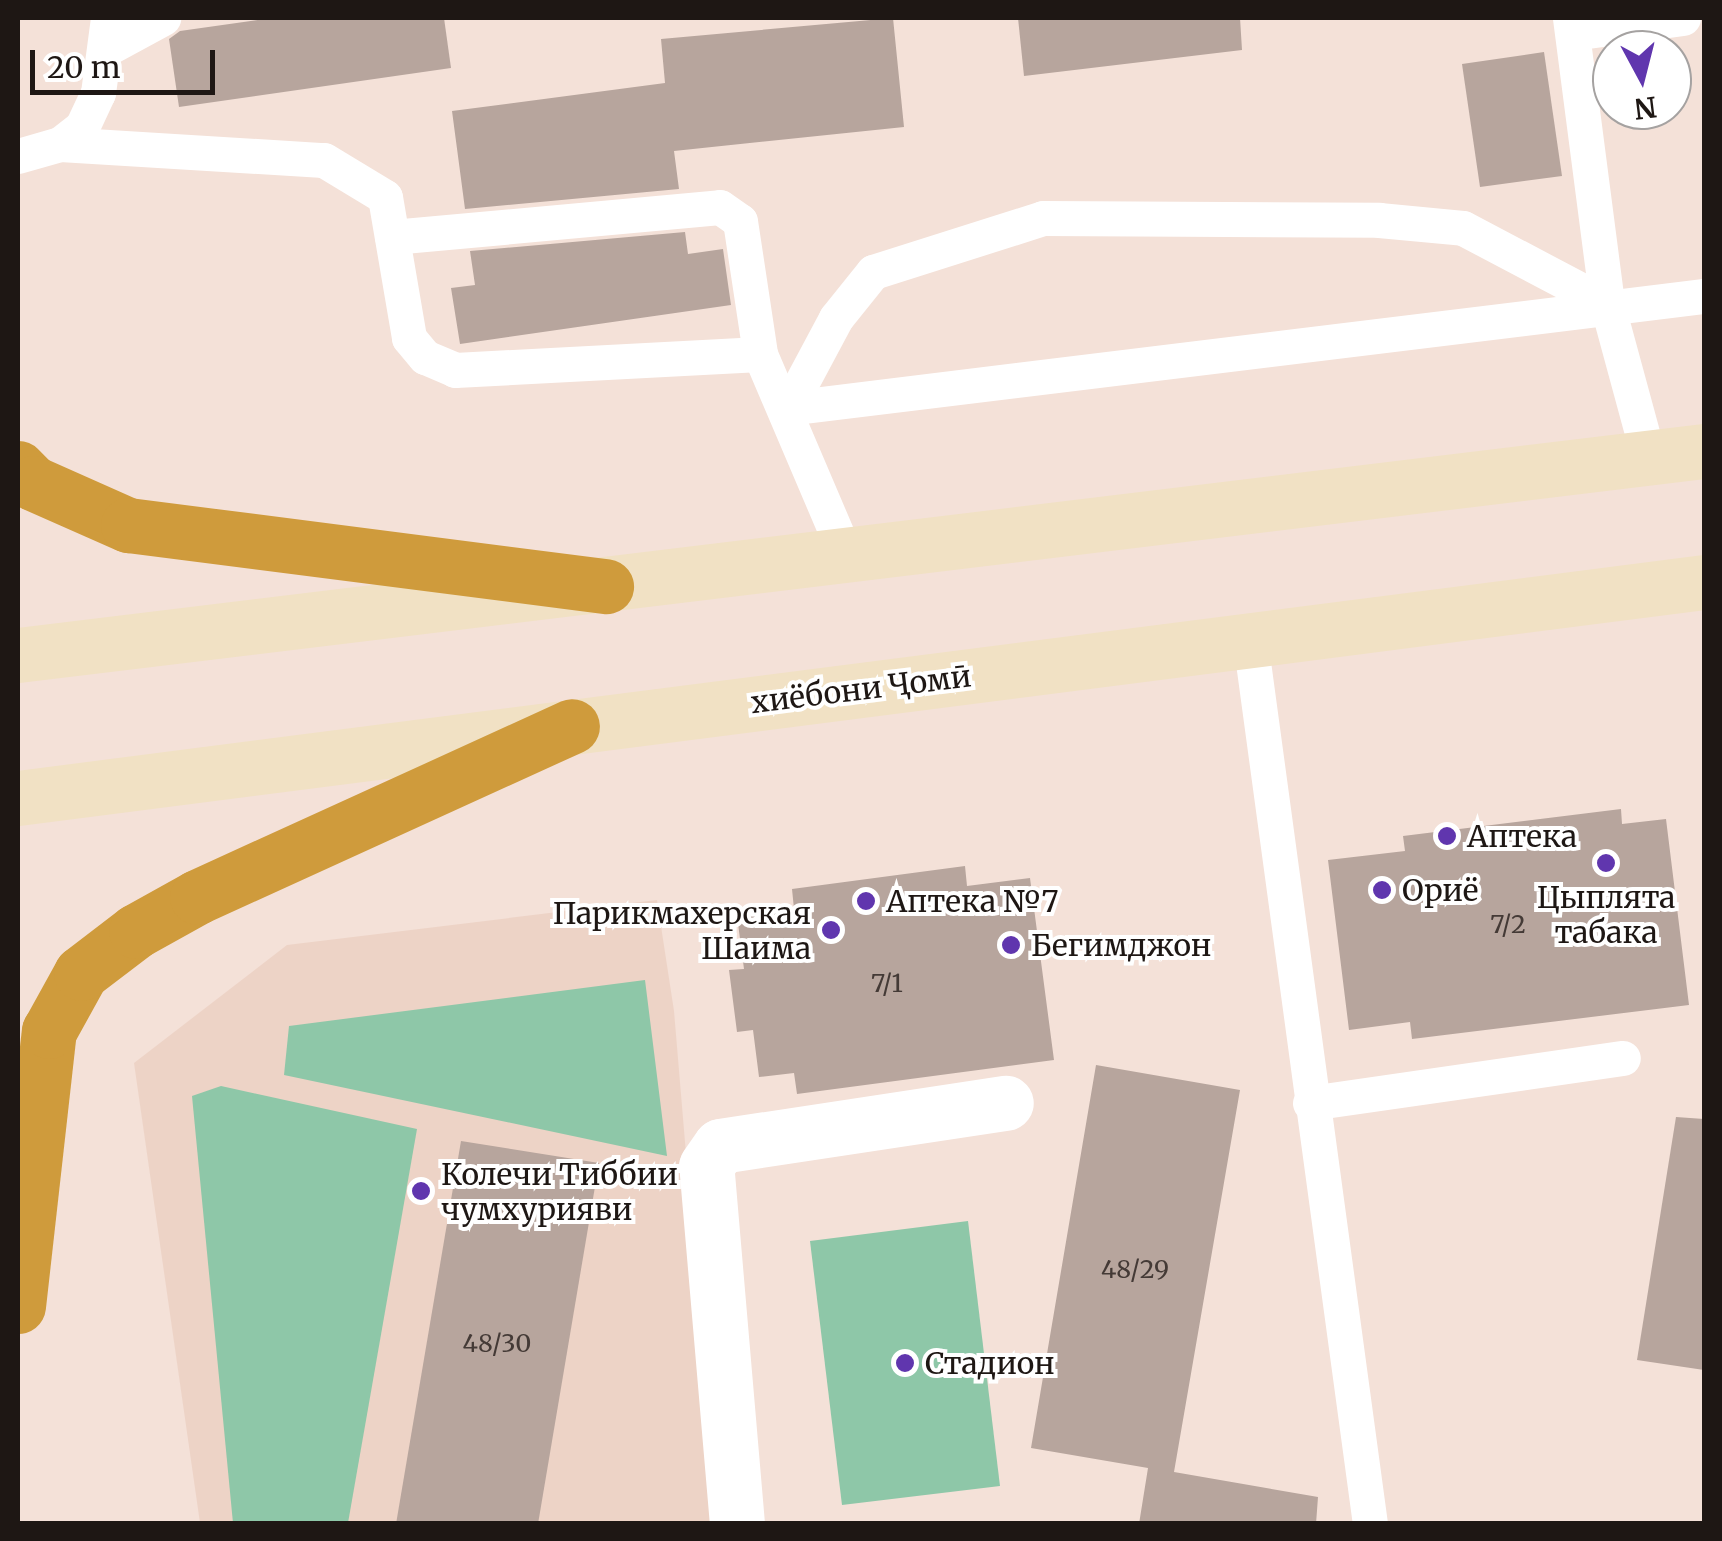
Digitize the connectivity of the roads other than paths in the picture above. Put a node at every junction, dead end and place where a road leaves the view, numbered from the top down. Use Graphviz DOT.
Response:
graph roads {
  1 [pos="163,18"];
  2 [pos="1683,18"];
  3 [pos="1572,25"];
  4 [pos="108,33"];
  5 [pos="60,144"];
  6 [pos="18,156"];
  7 [pos="392,237"];
  8 [pos="1704,296"];
  9 [pos="1607,304"];
  10 [pos="760,354"];
  11 [pos="788,408"];
  12 [pos="1704,451"];
  13 [pos="1649,458"];
  14 [pos="18,468"];
  15 [pos="846,556"];
  16 [pos="1704,582"];
  17 [pos="606,586"];
  18 [pos="1250,640"];
  19 [pos="18,656"];
  20 [pos="572,726"];
  21 [pos="18,798"];
  22 [pos="1624,1058"];
  23 [pos="1006,1103"];
  24 [pos="1310,1103"];
  25 [pos="18,1306"];
  26 [pos="737,1524"];
  27 [pos="1370,1524"];
  1 -- 4 [label="lane"];
  2 -- 3 [label="lane"];
  3 -- 9 [label="lane"];
  4 -- 5 [label="lane"];
  5 -- 6 [label="lane"];
  5 -- 7 [label="lane"];
  7 -- 10 [label="lane"];
  7 -- 10 [label="lane"];
  8 -- 9 [label="lane"];
  9 -- 11 [label="lane"];
  9 -- 11 [label="lane"];
  9 -- 13 [label="lane"];
  10 -- 11 [label="lane"];
  11 -- 15 [label="lane"];
  12 -- 13 [label="main road"];
  13 -- 15 [label="main road"];
  14 -- 17 [label="highway"];
  15 -- 17 [label="main road"];
  16 -- 18 [label="main road, хиёбони Ҷомӣ"];
  17 -- 19 [label="main road"];
  18 -- 20 [label="main road, хиёбони Ҷомӣ"];
  18 -- 24 [label="lane"];
  20 -- 21 [label="main road, хиёбони Ҷомӣ"];
  20 -- 25 [label="highway"];
  22 -- 24 [label="lane"];
  23 -- 26 [label="street"];
  24 -- 27 [label="lane"];
}
